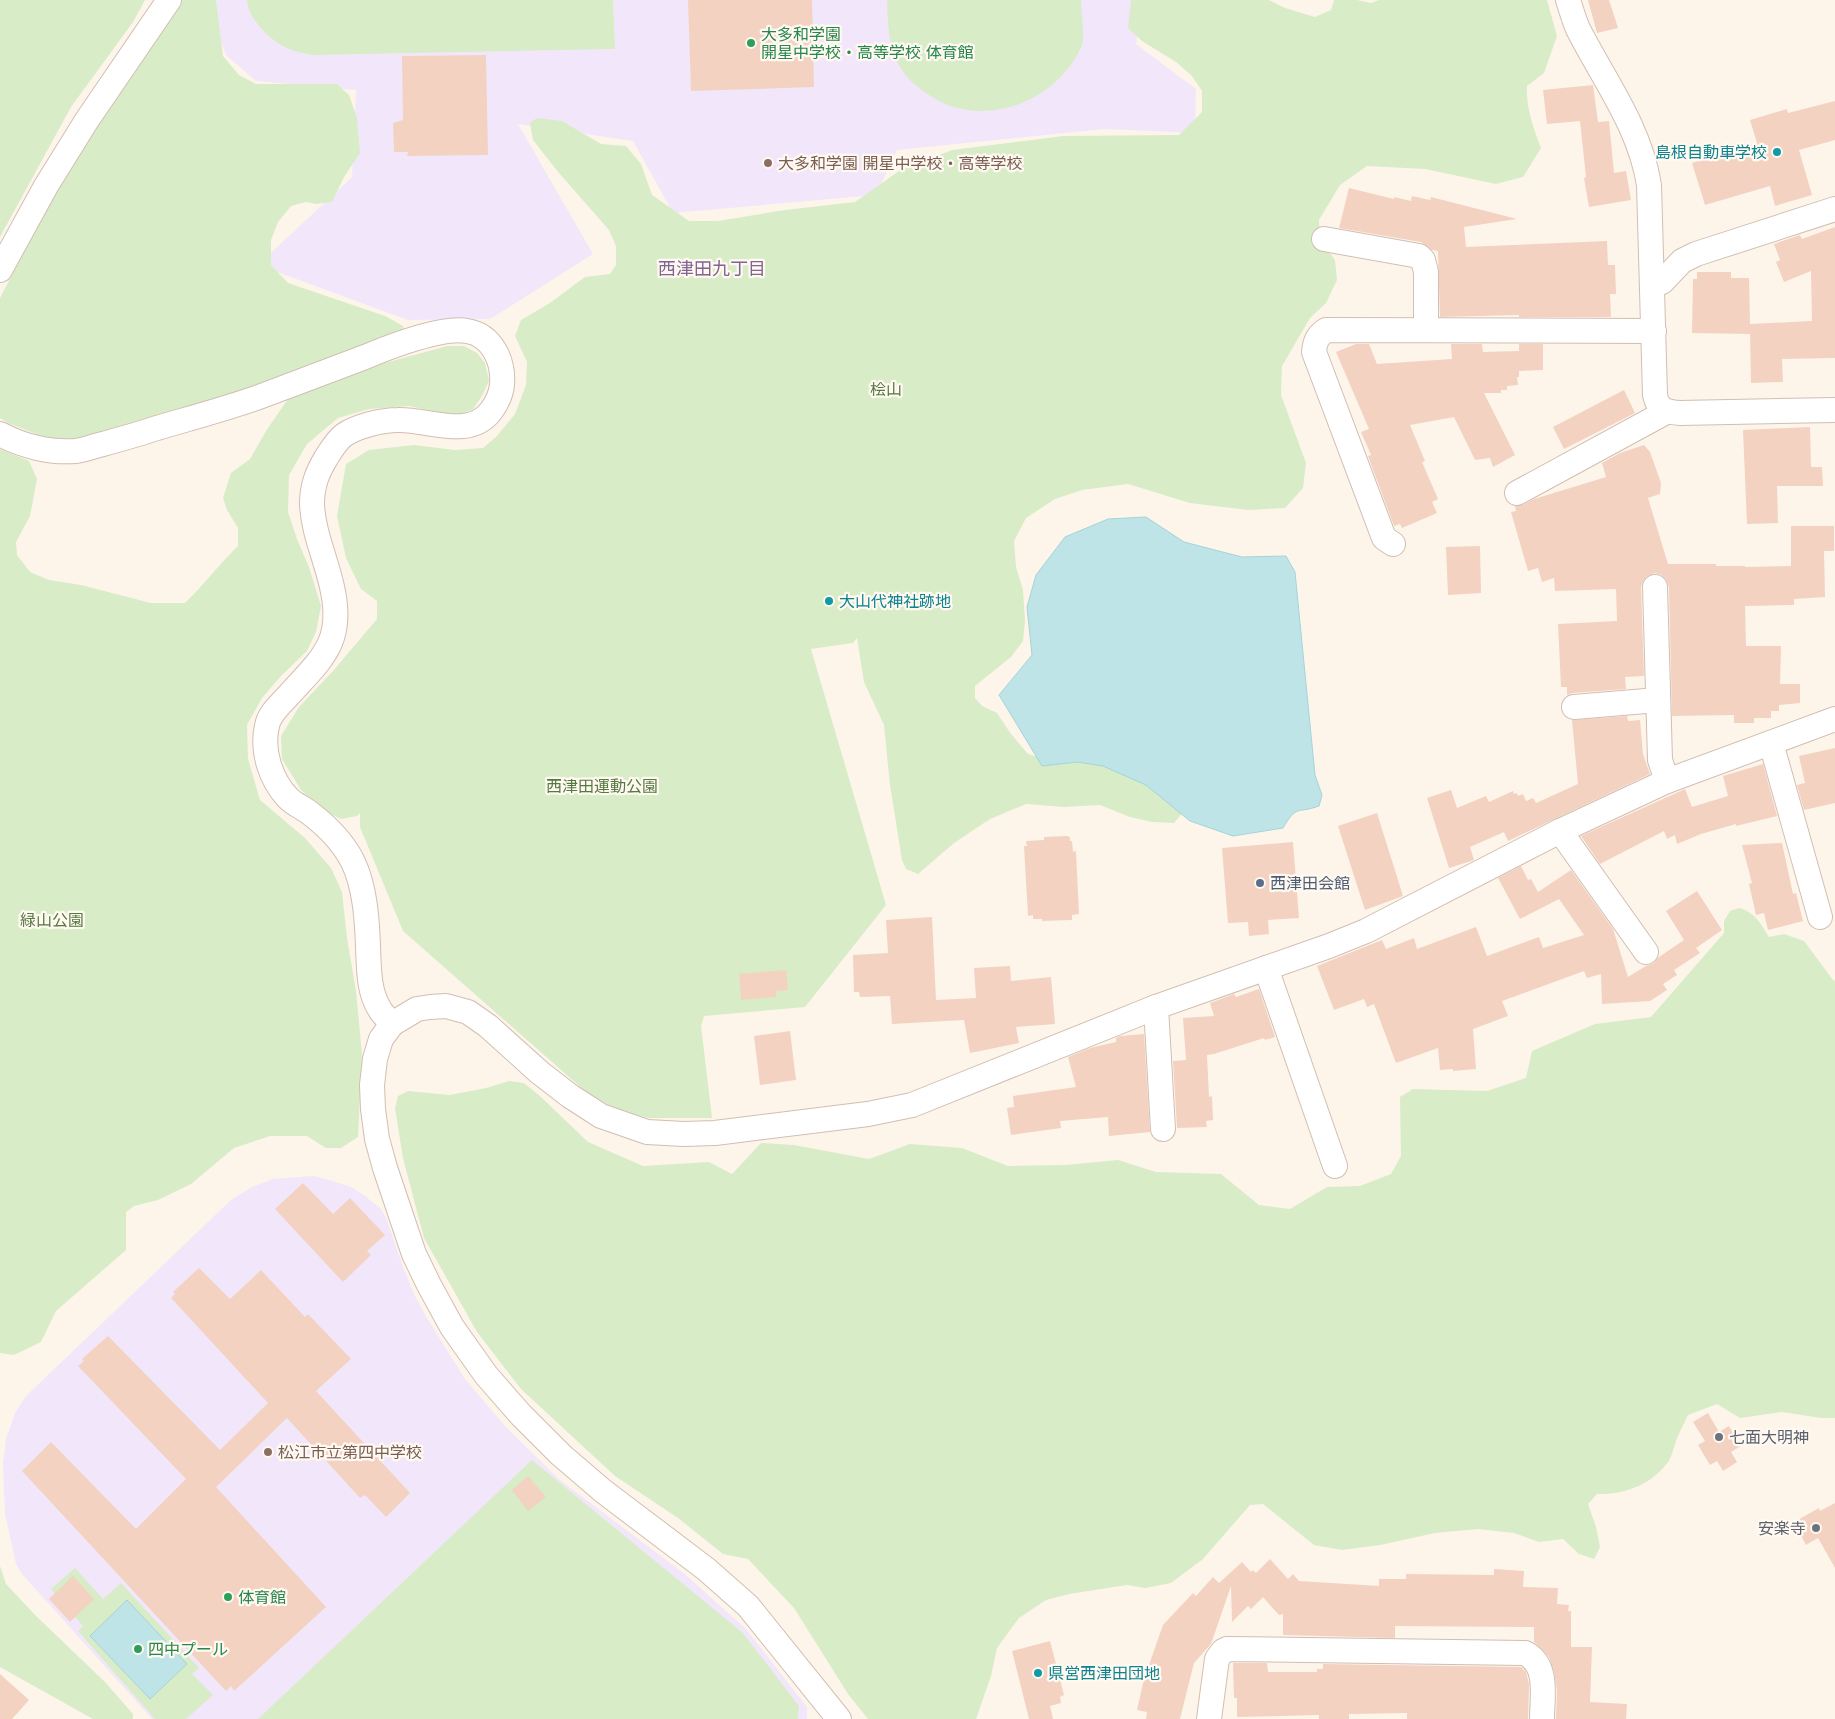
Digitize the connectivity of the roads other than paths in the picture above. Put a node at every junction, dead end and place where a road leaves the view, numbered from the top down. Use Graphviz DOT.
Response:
graph roads {
  1 [pos="169,0"];
  2 [pos="1568,0"];
  3 [pos="1835,209"];
  4 [pos="1324,239"];
  5 [pos="0,270"];
  6 [pos="1652,286"];
  7 [pos="1426,330"];
  8 [pos="1654,331"];
  9 [pos="1835,410"];
  10 [pos="1666,412"];
  11 [pos="0,434"];
  12 [pos="1517,493"];
  13 [pos="1393,544"];
  14 [pos="1655,587"];
  15 [pos="1658,700"];
  16 [pos="1574,707"];
  17 [pos="1835,719"];
  18 [pos="1772,743"];
  19 [pos="1666,781"];
  20 [pos="1560,831"];
  21 [pos="1820,917"];
  22 [pos="1646,952"];
  23 [pos="1266,968"];
  24 [pos="1156,1007"];
  25 [pos="392,1024"];
  26 [pos="1163,1129"];
  27 [pos="1336,1166"];
  28 [pos="839,1719"];
  29 [pos="1210,1719"];
  30 [pos="1542,1719"];
  1 -- 5 [label="street"];
  2 -- 6 [label="street"];
  3 -- 6 [label="street"];
  4 -- 7 [label="street"];
  6 -- 8 [label="street"];
  7 -- 8 [label="street"];
  7 -- 13 [label="street"];
  8 -- 10 [label="street"];
  9 -- 10 [label="street"];
  10 -- 12 [label="street"];
  11 -- 25 [label="street"];
  14 -- 15 [label="street"];
  15 -- 16 [label="street"];
  15 -- 19 [label="street"];
  17 -- 18 [label="street"];
  18 -- 19 [label="street"];
  18 -- 21 [label="street"];
  19 -- 20 [label="street"];
  20 -- 22 [label="street"];
  20 -- 23 [label="street"];
  23 -- 24 [label="street"];
  23 -- 27 [label="street"];
  24 -- 25 [label="street"];
  24 -- 26 [label="street"];
  25 -- 28 [label="street"];
  29 -- 30 [label="street"];
}
